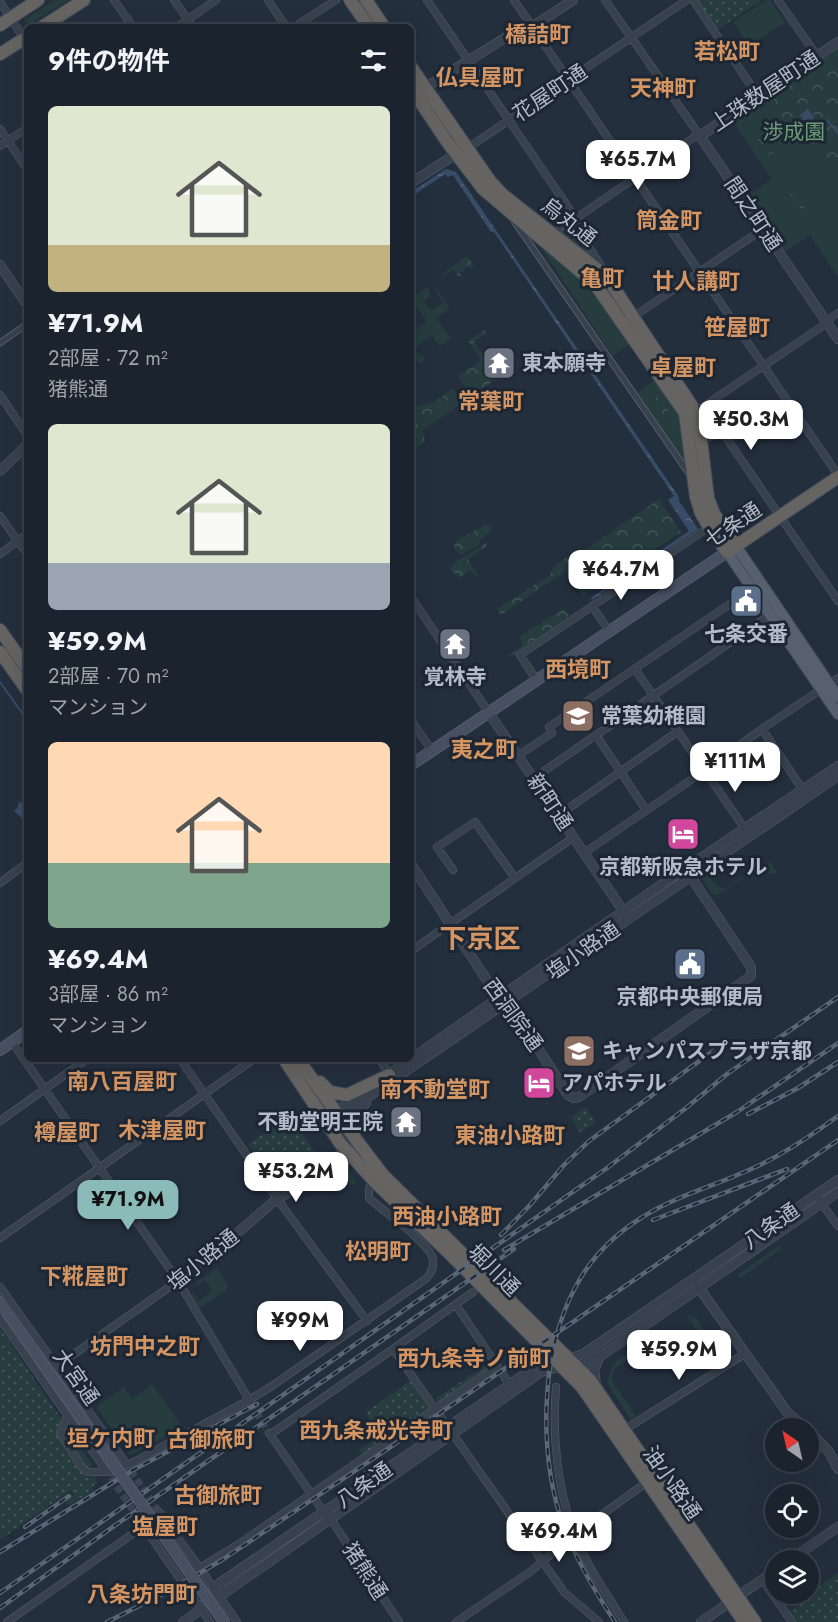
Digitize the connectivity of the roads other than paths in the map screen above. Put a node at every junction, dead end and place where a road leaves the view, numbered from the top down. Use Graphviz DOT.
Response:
graph roads {
  1 [pos="38,0"];
  2 [pos="84,0"];
  3 [pos="114,0"];
  4 [pos="174,0"];
  5 [pos="216,0"];
  6 [pos="268,0"];
  7 [pos="336,0"];
  8 [pos="350,0"];
  9 [pos="366,0"];
  10 [pos="427,0"];
  11 [pos="514,0"];
  12 [pos="573,0"];
  13 [pos="605,0"];
  14 [pos="687,0"];
  15 [pos="693,0"];
  16 [pos="778,0"];
  17 [pos="0,2"];
  18 [pos="188,19"];
  19 [pos="5,22"];
  20 [pos="47,24"];
  21 [pos="131,24"];
  22 [pos="181,24"];
  23 [pos="191,24"];
  24 [pos="284,24"];
  25 [pos="299,24"];
  26 [pos="367,24"];
  27 [pos="382,24"];
  28 [pos="532,27"];
  29 [pos="24,38"];
  30 [pos="631,39"];
  31 [pos="24,41"];
  32 [pos="838,42"];
  33 [pos="0,54"];
  34 [pos="817,56"];
  35 [pos="468,60"];
  36 [pos="569,81"];
  37 [pos="414,88"];
  38 [pos="758,96"];
  39 [pos="509,120"];
  40 [pos="0,129"];
  41 [pos="24,130"];
  42 [pos="700,136"];
  43 [pos="8,141"];
  44 [pos="0,146"];
  45 [pos="461,151"];
  46 [pos="24,165"];
  47 [pos="635,178"];
  48 [pos="414,181"];
  49 [pos="508,212"];
  50 [pos="573,218"];
  51 [pos="763,229"];
  52 [pos="550,239"];
  53 [pos="0,265"];
  54 [pos="700,272"];
  55 [pos="610,282"];
  56 [pos="24,301"];
  57 [pos="838,313"];
  58 [pos="628,320"];
  59 [pos="826,321"];
  60 [pos="24,326"];
  61 [pos="838,339"];
  62 [pos="0,343"];
  63 [pos="764,367"];
  64 [pos="0,395"];
  65 [pos="691,416"];
  66 [pos="24,431"];
  67 [pos="701,440"];
  68 [pos="24,448"];
  69 [pos="0,471"];
  70 [pos="838,476"];
  71 [pos="694,481"];
  72 [pos="0,516"];
  73 [pos="780,516"];
  74 [pos="709,527"];
  75 [pos="24,536"];
  76 [pos="18,541"];
  77 [pos="732,549"];
  78 [pos="24,550"];
  79 [pos="0,554"];
  80 [pos="653,565"];
  81 [pos="752,589"];
  82 [pos="671,591"];
  83 [pos="838,601"];
  84 [pos="414,603"];
  85 [pos="592,606"];
  86 [pos="770,615"];
  87 [pos="0,630"];
  88 [pos="609,632"];
  89 [pos="0,652"];
  90 [pos="24,664"];
  91 [pos="635,669"];
  92 [pos="537,681"];
  93 [pos="829,684"];
  94 [pos="24,686"];
  95 [pos="653,696"];
  96 [pos="838,697"];
  97 [pos="489,713"];
  98 [pos="838,714"];
  99 [pos="414,724"];
  100 [pos="762,729"];
  101 [pos="677,732"];
  102 [pos="596,735"];
  103 [pos="432,751"];
  104 [pos="519,755"];
  105 [pos="414,763"];
  106 [pos="838,766"];
  107 [pos="704,771"];
  108 [pos="620,772"];
  109 [pos="838,776"];
  110 [pos="534,778"];
  111 [pos="803,790"];
  112 [pos="646,810"];
  113 [pos="559,815"];
  114 [pos="745,829"];
  115 [pos="574,837"];
  116 [pos="584,853"];
  117 [pos="24,865"];
  118 [pos="414,869"];
  119 [pos="453,870"];
  120 [pos="687,872"];
  121 [pos="515,878"];
  122 [pos="0,883"];
  123 [pos="626,915"];
  124 [pos="450,923"];
  125 [pos="414,949"];
  126 [pos="505,999"];
  127 [pos="24,1033"];
  128 [pos="12,1042"];
  129 [pos="0,1050"];
  130 [pos="24,1059"];
  131 [pos="26,1062"];
  132 [pos="83,1062"];
  133 [pos="182,1062"];
  134 [pos="250,1062"];
  135 [pos="286,1062"];
  136 [pos="300,1062"];
  137 [pos="306,1062"];
  138 [pos="382,1062"];
  139 [pos="413,1062"];
  140 [pos="414,1062"];
  141 [pos="390,1078"];
  142 [pos="45,1088"];
  143 [pos="205,1093"];
  144 [pos="333,1119"];
  145 [pos="0,1120"];
  146 [pos="351,1134"];
  147 [pos="363,1149"];
  148 [pos="346,1150"];
  149 [pos="98,1167"];
  150 [pos="379,1178"];
  151 [pos="838,1180"];
  152 [pos="838,1192"];
  153 [pos="819,1199"];
  154 [pos="278,1200"];
  155 [pos="838,1226"];
  156 [pos="0,1238"];
  157 [pos="228,1241"];
  158 [pos="178,1281"];
  159 [pos="697,1284"];
  160 [pos="0,1287"];
  161 [pos="473,1292"];
  162 [pos="0,1302"];
  163 [pos="456,1305"];
  164 [pos="0,1319"];
  165 [pos="367,1321"];
  166 [pos="393,1349"];
  167 [pos="746,1353"];
  168 [pos="600,1356"];
  169 [pos="567,1364"];
  170 [pos="497,1366"];
  171 [pos="52,1372"];
  172 [pos="510,1384"];
  173 [pos="556,1387"];
  174 [pos="598,1391"];
  175 [pos="250,1402"];
  176 [pos="434,1409"];
  177 [pos="67,1416"];
  178 [pos="794,1418"];
  179 [pos="624,1430"];
  180 [pos="449,1431"];
  181 [pos="819,1442"];
  182 [pos="125,1462"];
  183 [pos="105,1469"];
  184 [pos="838,1469"];
  185 [pos="647,1482"];
  186 [pos="311,1493"];
  187 [pos="327,1515"];
  188 [pos="143,1525"];
  189 [pos="838,1527"];
  190 [pos="574,1534"];
  191 [pos="805,1550"];
  192 [pos="543,1561"];
  193 [pos="201,1568"];
  194 [pos="765,1578"];
  195 [pos="762,1580"];
  196 [pos="216,1592"];
  197 [pos="735,1599"];
  198 [pos="201,1610"];
  199 [pos="7,1622"];
  200 [pos="183,1622"];
  201 [pos="210,1622"];
  202 [pos="224,1622"];
  203 [pos="237,1622"];
  204 [pos="399,1622"];
  205 [pos="456,1622"];
  206 [pos="599,1622"];
  207 [pos="624,1622"];
  208 [pos="701,1622"];
  209 [pos="744,1622"];
  210 [pos="755,1622"];
  211 [pos="792,1622"];
  1 -- 19 [label="highway"];
  2 -- 20 [label="highway"];
  3 -- 21 [label="street"];
  4 -- 18 [label="street"];
  5 -- 18 [label="street"];
  6 -- 24 [label="street"];
  7 -- 25 [label="street"];
  8 -- 26 [label="highway"];
  9 -- 27 [label="highway"];
  10 -- 35 [label="street"];
  11 -- 28 [label="street"];
  12 -- 28 [label="street"];
  13 -- 30 [label="street, 間之町通"];
  14 -- 30 [label="street, 花屋町通"];
  15 -- 38 [label="street"];
  16 -- 34 [label="street"];
  17 -- 19 [label="street"];
  18 -- 22 [label="street"];
  18 -- 23 [label="street"];
  19 -- 29 [label="street"];
  28 -- 35 [label="street"];
  28 -- 36 [label="street"];
  30 -- 36 [label="street, 花屋町通"];
  30 -- 42 [label="street, 間之町通"];
  31 -- 33 [label="highway"];
  32 -- 34 [label="street, 上珠数屋町通"];
  34 -- 38 [label="street, 上珠数屋町通"];
  35 -- 37 [label="street"];
  35 -- 39 [label="street"];
  36 -- 39 [label="street, 花屋町通"];
  36 -- 47 [label="street"];
  37 -- 45 [label="highway, 烏丸通"];
  38 -- 42 [label="street, 上珠数屋町通"];
  39 -- 45 [label="street, 花屋町通"];
  39 -- 50 [label="street"];
  40 -- 43 [label="street"];
  41 -- 43 [label="street"];
  42 -- 47 [label="street, 上珠数屋町通"];
  42 -- 51 [label="street, 間之町通"];
  43 -- 44 [label="street"];
  43 -- 46 [label="street"];
  45 -- 48 [label="street, 花屋町通"];
  45 -- 49 [label="highway, 烏丸通"];
  45 -- 52 [label="highway, 烏丸通"];
  47 -- 50 [label="street, 上珠数屋町通"];
  47 -- 54 [label="street"];
  49 -- 52 [label="highway, 烏丸通"];
  49 -- 71 [label="street"];
  50 -- 52 [label="street, 上珠数屋町通"];
  50 -- 55 [label="street"];
  51 -- 54 [label="street"];
  51 -- 59 [label="street, 間之町通"];
  52 -- 55 [label="highway, 烏丸通"];
  52 -- 58 [label="highway, 烏丸通"];
  53 -- 56 [label="street"];
  54 -- 58 [label="street"];
  54 -- 63 [label="street"];
  55 -- 58 [label="highway, 烏丸通"];
  57 -- 59 [label="street"];
  58 -- 65 [label="highway, 烏丸通"];
  59 -- 61 [label="street, 間之町通"];
  59 -- 63 [label="street"];
  60 -- 62 [label="street"];
  63 -- 65 [label="street"];
  63 -- 70 [label="street"];
  64 -- 66 [label="street"];
  65 -- 67 [label="highway, 烏丸通"];
  65 -- 71 [label="highway, 烏丸通"];
  67 -- 73 [label="street"];
  67 -- 77 [label="highway, 烏丸通"];
  68 -- 69 [label="street"];
  70 -- 73 [label="highway, 七条通"];
  71 -- 74 [label="highway, 烏丸通"];
  72 -- 76 [label="street"];
  73 -- 77 [label="highway, 七条通"];
  73 -- 83 [label="street"];
  74 -- 77 [label="highway, 烏丸通"];
  74 -- 80 [label="street"];
  75 -- 76 [label="street"];
  76 -- 78 [label="street"];
  76 -- 79 [label="street"];
  77 -- 81 [label="main road, 烏丸通"];
  77 -- 82 [label="main road, 七条通"];
  77 -- 93 [label="main road, 烏丸通"];
  80 -- 82 [label="street"];
  80 -- 85 [label="street"];
  81 -- 86 [label="main road, 烏丸通"];
  81 -- 91 [label="street"];
  82 -- 88 [label="main road, 七条通"];
  84 -- 97 [label="street, 新町通"];
  85 -- 88 [label="street"];
  85 -- 92 [label="street"];
  86 -- 93 [label="main road, 烏丸通"];
  86 -- 95 [label="street"];
  87 -- 90 [label="highway"];
  88 -- 92 [label="main road, 七条通"];
  89 -- 94 [label="highway"];
  91 -- 95 [label="street"];
  91 -- 104 [label="street"];
  92 -- 97 [label="main road, 七条通"];
  93 -- 96 [label="main road, 烏丸通"];
  93 -- 98 [label="main road, 烏丸通"];
  93 -- 100 [label="street"];
  95 -- 101 [label="street"];
  95 -- 102 [label="street"];
  97 -- 103 [label="main road, 七条通"];
  97 -- 104 [label="street, 新町通"];
  99 -- 103 [label="street"];
  100 -- 107 [label="street"];
  100 -- 111 [label="street"];
  101 -- 107 [label="street"];
  101 -- 108 [label="street"];
  102 -- 108 [label="street"];
  102 -- 110 [label="street"];
  103 -- 105 [label="main road, 七条通"];
  104 -- 110 [label="street, 新町通"];
  106 -- 111 [label="street, 塩小路通"];
  107 -- 112 [label="street"];
  107 -- 114 [label="street"];
  108 -- 112 [label="street"];
  108 -- 113 [label="street"];
  109 -- 120 [label="street, 塩小路通"];
  110 -- 113 [label="street, 新町通"];
  111 -- 114 [label="street, 塩小路通"];
  112 -- 116 [label="street"];
  113 -- 115 [label="street, 新町通"];
  114 -- 120 [label="street, 塩小路通"];
  115 -- 116 [label="street, 新町通"];
  115 -- 121 [label="street"];
  116 -- 123 [label="street, 新町通"];
  117 -- 122 [label="street"];
  118 -- 124 [label="street, 西洞院通"];
  119 -- 121 [label="street"];
  120 -- 123 [label="street, 塩小路通"];
  120 -- 126 [label="street, 西洞院通"];
  121 -- 124 [label="street"];
  123 -- 126 [label="street, 塩小路通"];
  124 -- 125 [label="street"];
  124 -- 126 [label="street, 西洞院通"];
  126 -- 140 [label="street, 塩小路通"];
  127 -- 128 [label="main road"];
  128 -- 129 [label="main road"];
  128 -- 130 [label="street"];
  131 -- 142 [label="street"];
  132 -- 142 [label="street"];
  133 -- 143 [label="street"];
  134 -- 143 [label="street"];
  135 -- 144 [label="highway, 堀川通"];
  136 -- 144 [label="highway, 堀川通"];
  137 -- 141 [label="highway"];
  138 -- 141 [label="street"];
  139 -- 141 [label="street, 塩小路通"];
  141 -- 144 [label="street, 塩小路通"];
  141 -- 146 [label="street"];
  142 -- 145 [label="street"];
  142 -- 149 [label="street"];
  143 -- 149 [label="street"];
  143 -- 154 [label="street"];
  144 -- 146 [label="highway, 堀川通"];
  144 -- 148 [label="highway, 堀川通"];
  146 -- 147 [label="highway, 堀川通"];
  146 -- 148 [label="street"];
  147 -- 148 [label="street"];
  147 -- 150 [label="highway, 堀川通"];
  148 -- 150 [label="highway, 堀川通"];
  148 -- 154 [label="street, 塩小路通"];
  149 -- 156 [label="street"];
  149 -- 158 [label="street"];
  150 -- 165 [label="street"];
  150 -- 169 [label="highway, 堀川通"];
  151 -- 153 [label="street, 八条通"];
  152 -- 153 [label="street, 八条通"];
  153 -- 155 [label="street"];
  153 -- 159 [label="street, 八条通"];
  154 -- 157 [label="street, 塩小路通"];
  154 -- 165 [label="street"];
  157 -- 158 [label="street, 塩小路通"];
  158 -- 171 [label="street, 塩小路通"];
  158 -- 175 [label="street"];
  159 -- 167 [label="street"];
  159 -- 168 [label="street, 八条通"];
  159 -- 169 [label="street, 八条通"];
  160 -- 171 [label="street"];
  161 -- 163 [label="street"];
  162 -- 171 [label="main road, 大宮通"];
  163 -- 166 [label="street"];
  163 -- 170 [label="street"];
  164 -- 171 [label="street"];
  165 -- 175 [label="street"];
  166 -- 176 [label="street"];
  166 -- 186 [label="street, 猪熊通"];
  167 -- 178 [label="street"];
  167 -- 179 [label="street"];
  168 -- 169 [label="street, 八条通"];
  168 -- 174 [label="street"];
  169 -- 172 [label="street, 八条通"];
  169 -- 174 [label="highway, 油小路通"];
  169 -- 180 [label="street, 八条通"];
  169 -- 185 [label="highway, 油小路通"];
  170 -- 172 [label="street"];
  170 -- 176 [label="street"];
  171 -- 177 [label="street"];
  171 -- 182 [label="street"];
  171 -- 202 [label="main road, 大宮通, bridge"];
  172 -- 180 [label="street, 八条通"];
  173 -- 190 [label="street"];
  174 -- 179 [label="highway, 油小路通"];
  175 -- 177 [label="street"];
  176 -- 180 [label="street"];
  176 -- 186 [label="street"];
  177 -- 183 [label="street"];
  179 -- 197 [label="highway, 油小路通"];
  180 -- 187 [label="street, 八条通"];
  180 -- 187 [label="street, 八条通"];
  180 -- 192 [label="street"];
  181 -- 184 [label="street"];
  185 -- 190 [label="street"];
  185 -- 197 [label="highway, 油小路通"];
  186 -- 187 [label="street, 猪熊通"];
  186 -- 193 [label="street"];
  187 -- 196 [label="street, 八条通"];
  187 -- 204 [label="street, 猪熊通"];
  188 -- 193 [label="street"];
  188 -- 198 [label="street"];
  188 -- 199 [label="street"];
  189 -- 191 [label="street"];
  190 -- 192 [label="street"];
  190 -- 207 [label="street"];
  192 -- 205 [label="street"];
  192 -- 206 [label="street"];
  193 -- 196 [label="street"];
  194 -- 195 [label="street"];
  195 -- 197 [label="street"];
  195 -- 211 [label="street"];
  196 -- 198 [label="street, 八条通"];
  196 -- 203 [label="street"];
  197 -- 208 [label="street"];
  197 -- 209 [label="highway, 油小路通"];
  197 -- 210 [label="highway, 油小路通"];
  198 -- 200 [label="street, 八条通"];
  198 -- 201 [label="street"];
}
